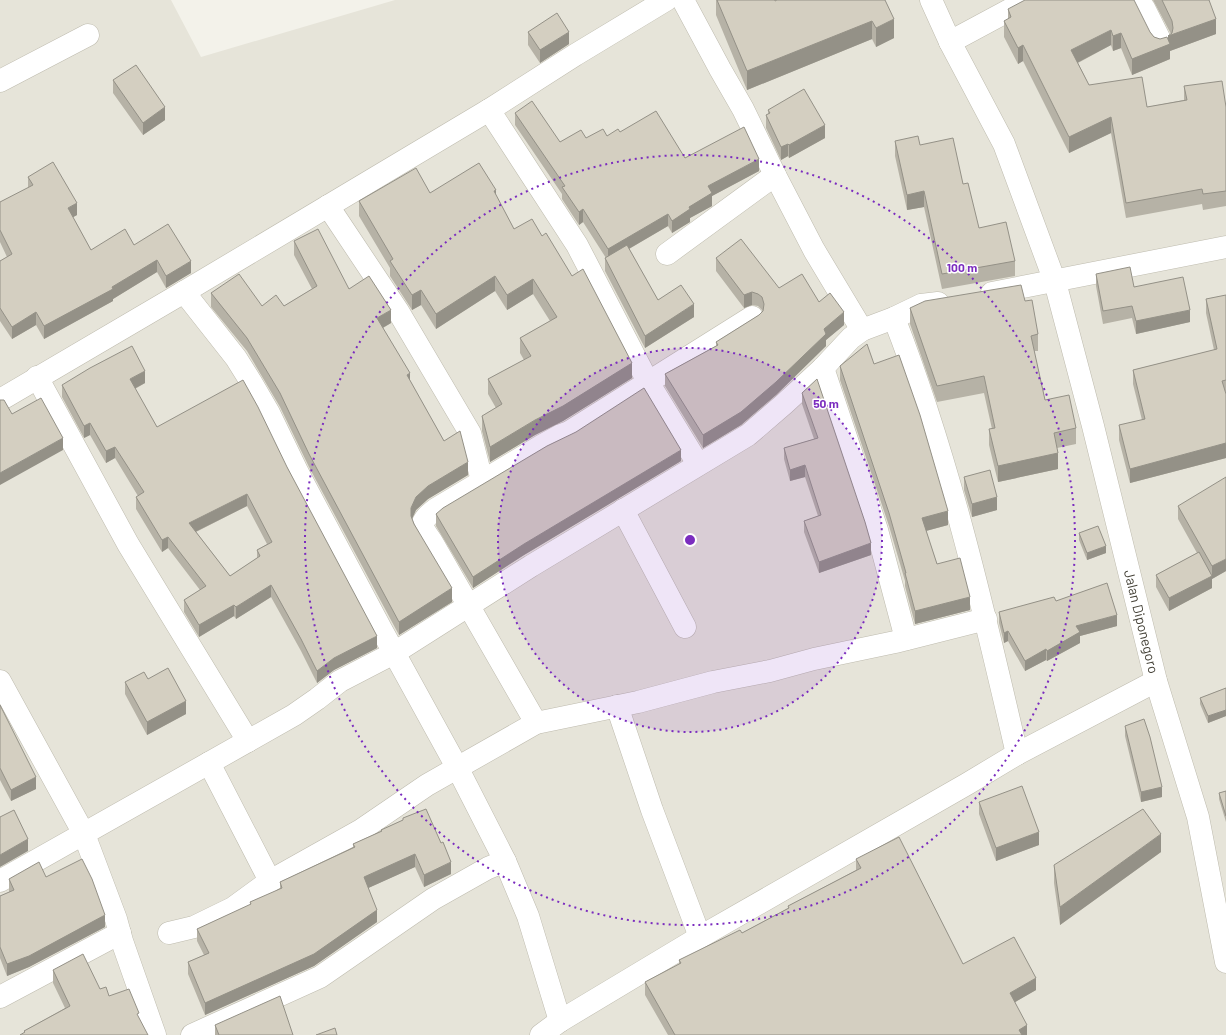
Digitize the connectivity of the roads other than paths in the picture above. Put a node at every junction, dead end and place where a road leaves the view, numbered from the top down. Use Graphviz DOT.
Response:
graph roads {
  1 [pos="666,0"];
  2 [pos="683,0"];
  3 [pos="931,0"];
  4 [pos="1028,0"];
  5 [pos="1138,0"];
  6 [pos="88,35"];
  7 [pos="950,42"];
  8 [pos="1161,42"];
  9 [pos="0,81"];
  10 [pos="489,110"];
  11 [pos="775,175"];
  12 [pos="328,206"];
  13 [pos="1226,248"];
  14 [pos="667,254"];
  15 [pos="1055,282"];
  16 [pos="184,292"];
  17 [pos="752,317"];
  18 [pos="894,318"];
  19 [pos="862,330"];
  20 [pos="823,368"];
  21 [pos="38,377"];
  22 [pos="648,382"];
  23 [pos="0,400"];
  24 [pos="698,464"];
  25 [pos="482,481"];
  26 [pos="623,510"];
  27 [pos="469,606"];
  28 [pos="986,619"];
  29 [pos="685,627"];
  30 [pos="906,639"];
  31 [pos="394,653"];
  32 [pos="0,681"];
  33 [pos="1156,681"];
  34 [pos="6,706"];
  35 [pos="617,706"];
  36 [pos="536,723"];
  37 [pos="248,741"];
  38 [pos="1017,754"];
  39 [pos="209,763"];
  40 [pos="458,769"];
  41 [pos="84,834"];
  42 [pos="505,861"];
  43 [pos="0,881"];
  44 [pos="270,881"];
  45 [pos="120,933"];
  46 [pos="169,933"];
  47 [pos="700,937"];
  48 [pos="1226,960"];
  49 [pos="0,997"];
  50 [pos="560,1021"];
  51 [pos="155,1035"];
  52 [pos="192,1035"];
  53 [pos="541,1035"];
  1 -- 10 [label="street"];
  2 -- 11 [label="street"];
  3 -- 7 [label="street, Jalan Diponegoro"];
  4 -- 7 [label="street"];
  5 -- 8 [label="street"];
  6 -- 9 [label="street"];
  7 -- 15 [label="street, Jalan Diponegoro"];
  10 -- 12 [label="street"];
  10 -- 22 [label="street"];
  11 -- 14 [label="street"];
  11 -- 19 [label="street"];
  12 -- 16 [label="street"];
  12 -- 25 [label="street"];
  13 -- 15 [label="street"];
  15 -- 18 [label="street"];
  15 -- 33 [label="street, Jalan Diponegoro"];
  16 -- 21 [label="street"];
  16 -- 31 [label="street"];
  17 -- 22 [label="street"];
  18 -- 19 [label="street"];
  18 -- 28 [label="street"];
  19 -- 20 [label="street"];
  20 -- 24 [label="street"];
  20 -- 30 [label="street"];
  21 -- 23 [label="street"];
  21 -- 37 [label="street"];
  22 -- 24 [label="street"];
  22 -- 25 [label="street"];
  24 -- 26 [label="street"];
  25 -- 27 [label="street"];
  26 -- 27 [label="street"];
  26 -- 29 [label="street"];
  27 -- 31 [label="street"];
  27 -- 36 [label="street"];
  28 -- 30 [label="street"];
  28 -- 38 [label="street"];
  30 -- 35 [label="street"];
  31 -- 37 [label="street"];
  31 -- 40 [label="street"];
  32 -- 34 [label="street"];
  33 -- 38 [label="street"];
  33 -- 48 [label="street, Jalan Diponegoro"];
  34 -- 41 [label="street"];
  35 -- 36 [label="street"];
  35 -- 47 [label="street"];
  36 -- 40 [label="street"];
  37 -- 39 [label="street"];
  38 -- 47 [label="street"];
  39 -- 41 [label="street"];
  39 -- 44 [label="street"];
  40 -- 42 [label="street"];
  40 -- 44 [label="street"];
  41 -- 43 [label="street"];
  41 -- 45 [label="street"];
  42 -- 50 [label="street"];
  42 -- 52 [label="street"];
  44 -- 46 [label="street"];
  45 -- 49 [label="street"];
  45 -- 51 [label="street"];
  47 -- 50 [label="street"];
  50 -- 53 [label="street"];
}
